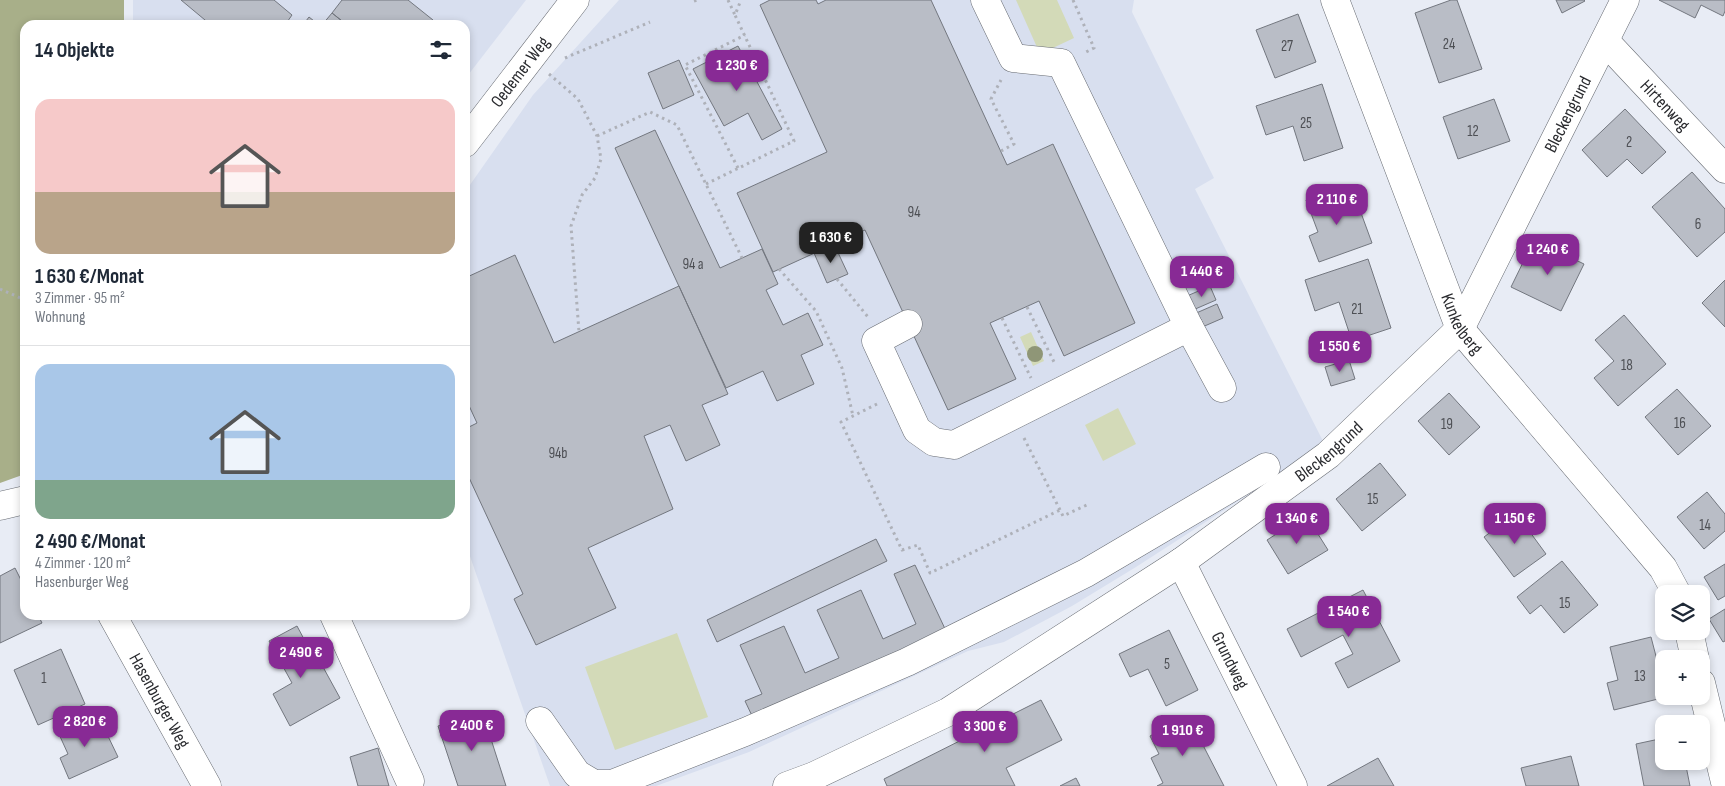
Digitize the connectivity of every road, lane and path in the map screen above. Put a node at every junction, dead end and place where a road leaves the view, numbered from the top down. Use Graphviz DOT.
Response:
graph roads {
  1 [pos="575,0"];
  2 [pos="728,0"];
  3 [pos="741,0"];
  4 [pos="985,0"];
  5 [pos="1073,0"];
  6 [pos="1336,0"];
  7 [pos="1625,0"];
  8 [pos="736,15"];
  9 [pos="650,22"];
  10 [pos="745,34"];
  11 [pos="1605,42"];
  12 [pos="1013,58"];
  13 [pos="559,60"];
  14 [pos="1061,63"];
  15 [pos="548,74"];
  16 [pos="470,136"];
  17 [pos="597,136"];
  18 [pos="1000,151"];
  19 [pos="738,168"];
  20 [pos="1725,169"];
  21 [pos="706,184"];
  22 [pos="742,258"];
  23 [pos="779,269"];
  24 [pos="836,279"];
  25 [pos="0,290"];
  26 [pos="20,298"];
  27 [pos="1027,307"];
  28 [pos="1002,318"];
  29 [pos="908,324"];
  30 [pos="1189,327"];
  31 [pos="1460,329"];
  32 [pos="579,332"];
  33 [pos="884,337"];
  34 [pos="1068,388"];
  35 [pos="1222,388"];
  36 [pos="880,402"];
  37 [pos="1042,402"];
  38 [pos="852,416"];
  39 [pos="1014,416"];
  40 [pos="1266,467"];
  41 [pos="20,501"];
  42 [pos="1089,504"];
  43 [pos="0,506"];
  44 [pos="1060,510"];
  45 [pos="1181,562"];
  46 [pos="1672,585"];
  47 [pos="115,620"];
  48 [pos="336,620"];
  49 [pos="1706,705"];
  50 [pos="540,721"];
  51 [pos="410,781"];
  52 [pos="815,781"];
  53 [pos="1725,782"];
  54 [pos="207,786"];
  55 [pos="787,786"];
  56 [pos="1293,786"];
  1 -- 16 [label="street, Oedemer Weg"];
  2 -- 8 [label="path"];
  3 -- 8 [label="path"];
  4 -- 12 [label="street"];
  5 -- 14 [label="path"];
  6 -- 31 [label="street, Kunkelberg"];
  7 -- 11 [label="street, Bleckengrund"];
  8 -- 10 [label="path"];
  9 -- 13 [label="path"];
  10 -- 19 [label="path"];
  10 -- 19 [label="path"];
  11 -- 20 [label="street, Hirtenweg"];
  11 -- 31 [label="street, Bleckengrund"];
  12 -- 14 [label="street"];
  12 -- 18 [label="path"];
  14 -- 30 [label="street"];
  15 -- 17 [label="path"];
  17 -- 21 [label="path"];
  17 -- 32 [label="path"];
  19 -- 21 [label="path"];
  21 -- 22 [label="path"];
  23 -- 38 [label="path"];
  24 -- 33 [label="path"];
  25 -- 26 [label="path"];
  27 -- 34 [label="path"];
  28 -- 37 [label="path"];
  29 -- 33 [label="street"];
  30 -- 34 [label="street"];
  30 -- 35 [label="street"];
  31 -- 45 [label="street, Bleckengrund"];
  31 -- 46 [label="street, Kunkelberg"];
  33 -- 39 [label="street"];
  34 -- 37 [label="street"];
  36 -- 38 [label="path"];
  37 -- 39 [label="street"];
  38 -- 44 [label="path"];
  39 -- 44 [label="path"];
  40 -- 50 [label="street"];
  41 -- 43 [label="street"];
  42 -- 44 [label="path"];
  45 -- 52 [label="street, Bleckengrund"];
  45 -- 56 [label="street, Grundweg"];
  47 -- 54 [label="street, Hasenburger Weg"];
  48 -- 51 [label="street"];
  49 -- 53 [label="street"];
  52 -- 55 [label="street, Bleckengrund"];
}
